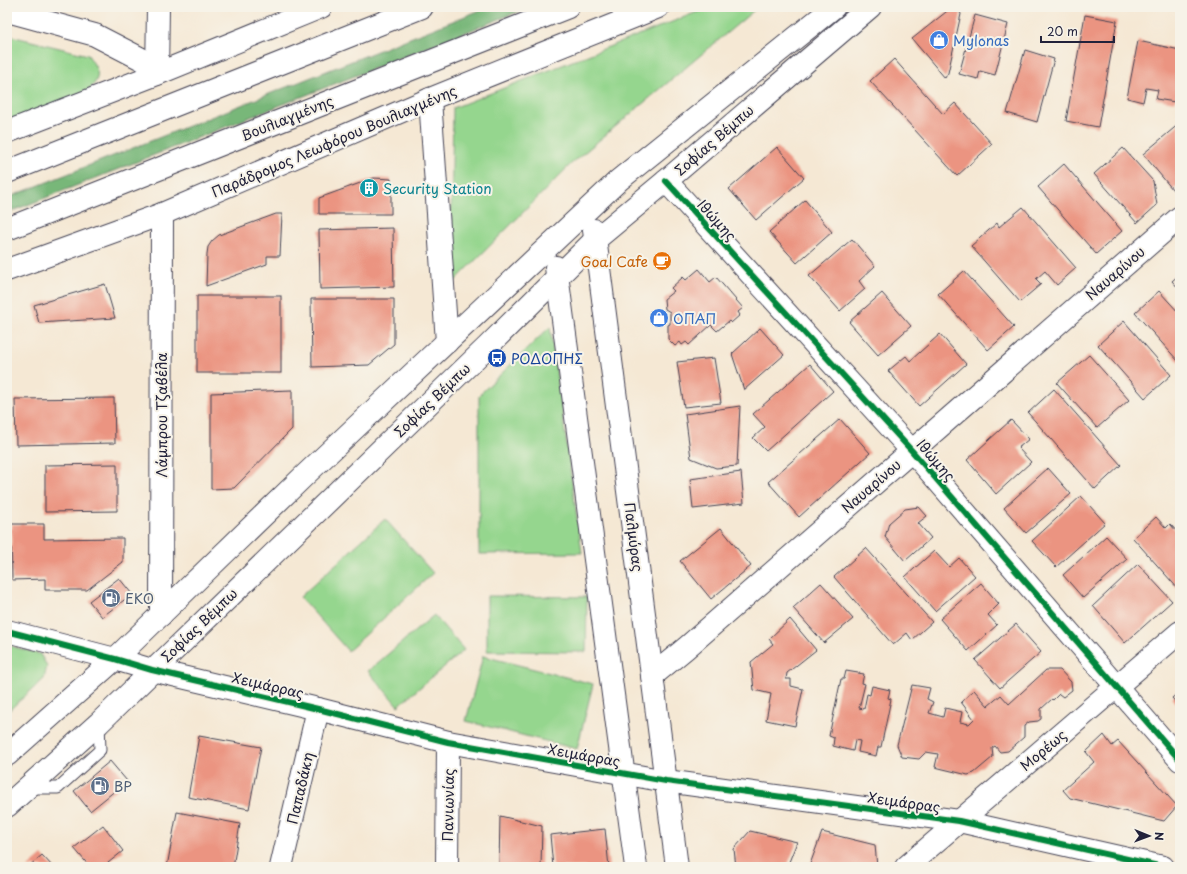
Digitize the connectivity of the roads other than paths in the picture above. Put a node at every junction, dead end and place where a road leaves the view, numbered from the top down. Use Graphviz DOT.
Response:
graph roads {
  1 [pos="158,7"];
  2 [pos="321,7"];
  3 [pos="422,7"];
  4 [pos="568,7"];
  5 [pos="658,7"];
  6 [pos="834,7"];
  7 [pos="870,7"];
  8 [pos="7,10"];
  9 [pos="157,70"];
  10 [pos="430,99"];
  11 [pos="7,132"];
  12 [pos="7,172"];
  13 [pos="666,181"];
  14 [pos="591,206"];
  15 [pos="162,214"];
  16 [pos="1180,217"];
  17 [pos="7,229"];
  18 [pos="595,240"];
  19 [pos="551,242"];
  20 [pos="7,270"];
  21 [pos="558,277"];
  22 [pos="447,342"];
  23 [pos="912,451"];
  24 [pos="161,615"];
  25 [pos="7,631"];
  26 [pos="1180,632"];
  27 [pos="115,659"];
  28 [pos="152,670"];
  29 [pos="652,676"];
  30 [pos="1116,686"];
  31 [pos="318,710"];
  32 [pos="448,742"];
  33 [pos="7,755"];
  34 [pos="1180,760"];
  35 [pos="624,774"];
  36 [pos="666,781"];
  37 [pos="7,806"];
  38 [pos="959,821"];
  39 [pos="282,867"];
  40 [pos="447,867"];
  41 [pos="636,867"];
  42 [pos="677,867"];
  43 [pos="906,867"];
  44 [pos="1163,867"];
  1 -- 9 [label="street"];
  2 -- 9 [label="street"];
  3 -- 12 [label="street"];
  4 -- 17 [label="street, Βουλιαγμένης"];
  5 -- 10 [label="street, Παράδρομος Λεωφόρου Βουλιαγμένης"];
  6 -- 14 [label="street, Σοφίας Βέμπω"];
  7 -- 13 [label="street, Σοφίας Βέμπω"];
  8 -- 9 [label="street"];
  9 -- 11 [label="street"];
  10 -- 15 [label="street, Παράδρομος Λεωφόρου Βουλιαγμένης"];
  10 -- 22 [label="street"];
  13 -- 18 [label="street, Σοφίας Βέμπω"];
  13 -- 23 [label="street, Ιθώμης"];
  14 -- 18 [label="street, Παλμύρας"];
  14 -- 19 [label="street, Σοφίας Βέμπω"];
  15 -- 20 [label="street, Παράδρομος Λεωφόρου Βουλιαγμένης"];
  15 -- 24 [label="street, Λάμπρου Τζαβέλα"];
  16 -- 23 [label="street, Ναυαρίνου"];
  18 -- 21 [label="street, Σοφίας Βέμπω"];
  18 -- 29 [label="street, Παλμύρας"];
  19 -- 21 [label="street"];
  19 -- 22 [label="street, Σοφίας Βέμπω"];
  21 -- 28 [label="street, Σοφίας Βέμπω"];
  21 -- 35 [label="street"];
  22 -- 24 [label="street, Σοφίας Βέμπω"];
  23 -- 29 [label="street, Ναυαρίνου"];
  23 -- 30 [label="street, Ιθώμης"];
  24 -- 27 [label="street, Σοφίας Βέμπω"];
  25 -- 27 [label="street, Χειμάρρας"];
  26 -- 30 [label="street, Μορέως"];
  27 -- 28 [label="street, Χειμάρρας"];
  27 -- 33 [label="street, Σοφίας Βέμπω"];
  28 -- 31 [label="street, Χειμάρρας"];
  28 -- 37 [label="street, Σοφίας Βέμπω"];
  29 -- 36 [label="street, Παλμύρας"];
  30 -- 34 [label="street, Ιθώμης"];
  30 -- 38 [label="street, Μορέως"];
  31 -- 32 [label="street, Χειμάρρας"];
  31 -- 39 [label="street, Παπαδάκη"];
  32 -- 35 [label="street, Χειμάρρας"];
  32 -- 40 [label="street, Πανιωνίας"];
  35 -- 36 [label="street, Χειμάρρας"];
  35 -- 41 [label="street"];
  36 -- 38 [label="street, Χειμάρρας"];
  36 -- 42 [label="street, Παλμύρας"];
  38 -- 43 [label="street, Μορέως"];
  38 -- 44 [label="street, Χειμάρρας"];
}
